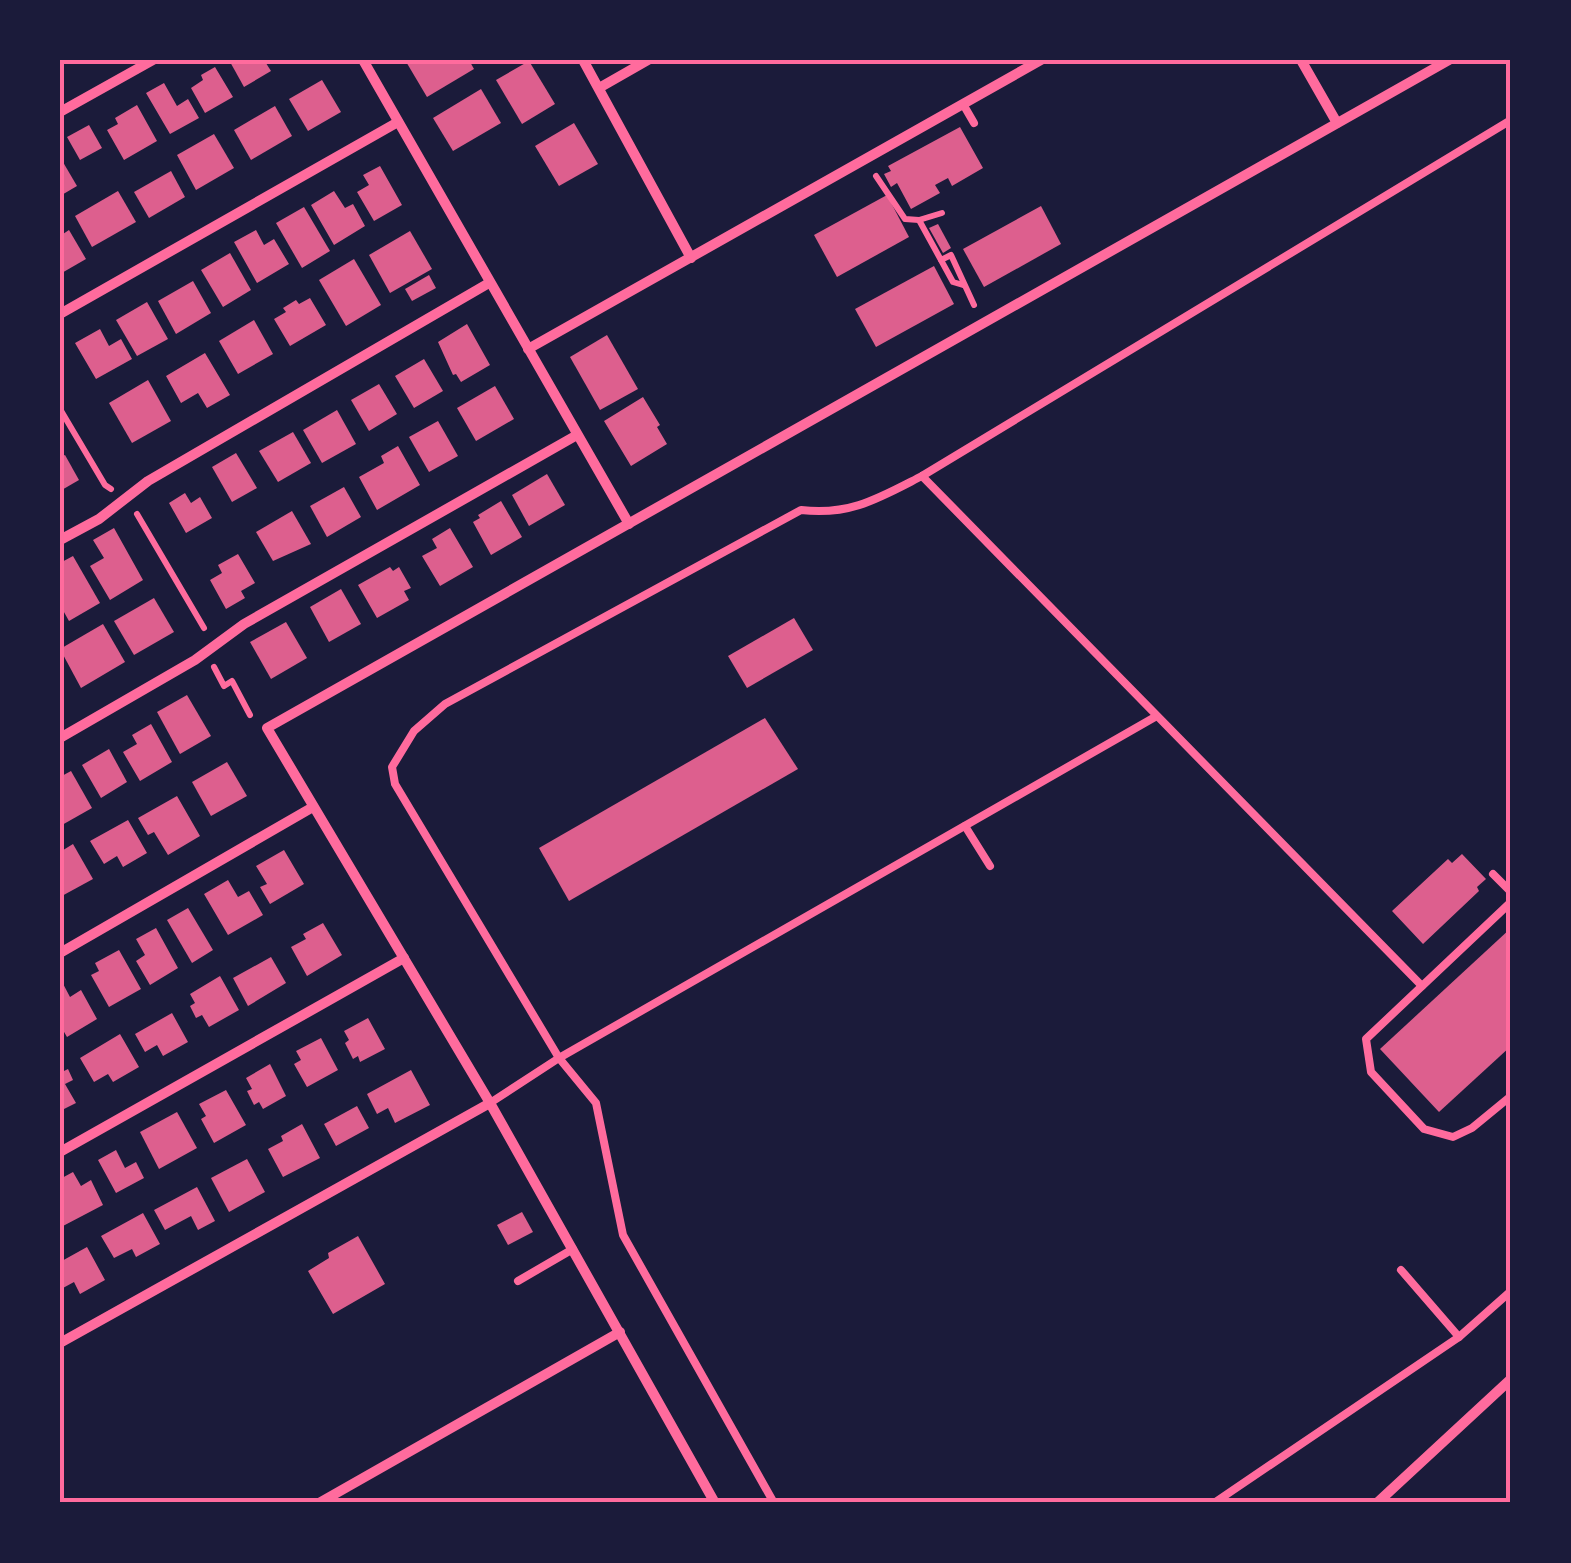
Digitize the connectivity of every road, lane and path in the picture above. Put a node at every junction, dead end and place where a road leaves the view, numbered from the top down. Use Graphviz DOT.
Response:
graph roads {
  1 [pos="152,60"];
  2 [pos="364,60"];
  3 [pos="583,60"];
  4 [pos="648,60"];
  5 [pos="1040,60"];
  6 [pos="1301,60"];
  7 [pos="1450,60"];
  8 [pos="599,88"];
  9 [pos="963,104"];
  10 [pos="60,112"];
  11 [pos="1511,120"];
  12 [pos="398,122"];
  13 [pos="974,124"];
  14 [pos="1338,124"];
  15 [pos="879,182"];
  16 [pos="942,212"];
  17 [pos="919,220"];
  18 [pos="691,258"];
  19 [pos="490,283"];
  20 [pos="974,305"];
  21 [pos="60,314"];
  22 [pos="528,348"];
  23 [pos="60,410"];
  24 [pos="577,435"];
  25 [pos="922,476"];
  26 [pos="105,485"];
  27 [pos="135,511"];
  28 [pos="629,524"];
  29 [pos="60,540"];
  30 [pos="205,630"];
  31 [pos="221,660"];
  32 [pos="250,715"];
  33 [pos="1156,717"];
  34 [pos="60,738"];
  35 [pos="313,807"];
  36 [pos="965,826"];
  37 [pos="990,866"];
  38 [pos="1494,874"];
  39 [pos="1511,892"];
  40 [pos="1511,902"];
  41 [pos="60,953"];
  42 [pos="404,958"];
  43 [pos="1422,986"];
  44 [pos="559,1058"];
  45 [pos="1511,1096"];
  46 [pos="490,1103"];
  47 [pos="60,1152"];
  48 [pos="573,1249"];
  49 [pos="1401,1270"];
  50 [pos="518,1280"];
  51 [pos="1511,1291"];
  52 [pos="620,1332"];
  53 [pos="1459,1337"];
  54 [pos="60,1343"];
  55 [pos="1511,1379"];
  56 [pos="324,1502"];
  57 [pos="715,1503"];
  58 [pos="774,1503"];
  59 [pos="1214,1503"];
  60 [pos="1377,1503"];
  1 -- 10 [label="street"];
  2 -- 12 [label="street"];
  3 -- 8 [label="street"];
  4 -- 8 [label="street"];
  5 -- 9 [label="street"];
  6 -- 14 [label="street"];
  7 -- 14 [label="street"];
  8 -- 18 [label="street"];
  9 -- 13 [label="lane"];
  9 -- 18 [label="street"];
  11 -- 25 [label="lane"];
  12 -- 19 [label="street"];
  12 -- 21 [label="street"];
  14 -- 28 [label="street"];
  15 -- 17 [label="path"];
  16 -- 17 [label="path"];
  17 -- 20 [label="path"];
  18 -- 22 [label="street"];
  19 -- 22 [label="street"];
  19 -- 29 [label="street"];
  22 -- 24 [label="street"];
  23 -- 26 [label="path"];
  24 -- 28 [label="street"];
  24 -- 34 [label="street"];
  25 -- 33 [label="lane"];
  25 -- 44 [label="lane"];
  27 -- 30 [label="path"];
  28 -- 35 [label="street"];
  31 -- 32 [label="path"];
  33 -- 36 [label="lane"];
  33 -- 43 [label="lane"];
  35 -- 41 [label="street"];
  35 -- 42 [label="street"];
  36 -- 37 [label="lane"];
  36 -- 44 [label="lane"];
  38 -- 39 [label="lane"];
  40 -- 43 [label="lane"];
  42 -- 46 [label="street"];
  42 -- 47 [label="street"];
  43 -- 45 [label="lane"];
  44 -- 46 [label="lane"];
  44 -- 58 [label="lane"];
  46 -- 48 [label="street"];
  46 -- 54 [label="street"];
  48 -- 50 [label="lane"];
  48 -- 52 [label="street"];
  49 -- 53 [label="lane"];
  51 -- 53 [label="lane"];
  52 -- 56 [label="street"];
  52 -- 57 [label="street"];
  53 -- 59 [label="lane"];
  55 -- 60 [label="street"];
}
